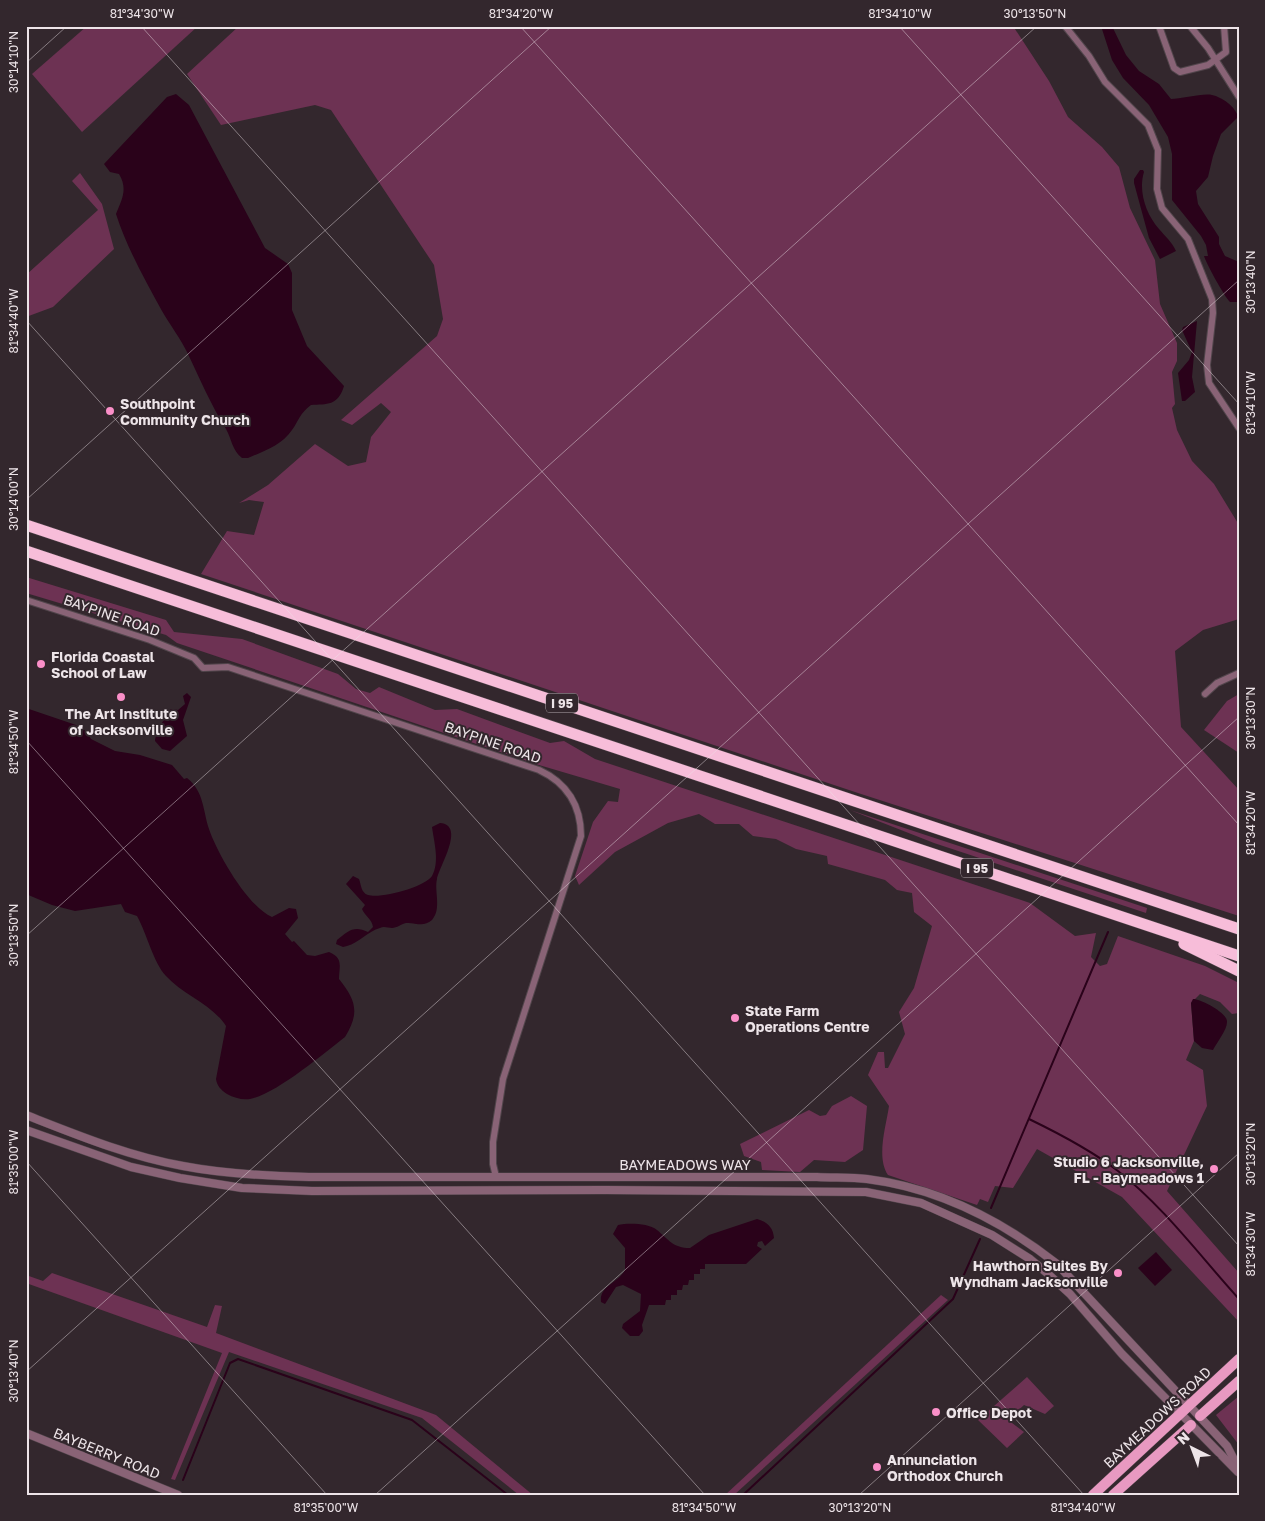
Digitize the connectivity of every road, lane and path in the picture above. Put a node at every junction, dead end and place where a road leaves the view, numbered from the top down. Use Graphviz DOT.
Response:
graph roads {
  1 [pos="1065,26"];
  2 [pos="1159,26"];
  3 [pos="1190,26"];
  4 [pos="1224,26"];
  5 [pos="1215,60"];
  6 [pos="1239,97"];
  7 [pos="1239,428"];
  8 [pos="26,525"];
  9 [pos="26,551"];
  10 [pos="26,600"];
  11 [pos="1239,673"];
  12 [pos="1205,694"];
  13 [pos="1219,922"];
  14 [pos="1239,924"];
  15 [pos="1150,926"];
  16 [pos="1239,929"];
  17 [pos="1239,956"];
  18 [pos="1239,971"];
  19 [pos="29,1116"];
  20 [pos="26,1131"];
  21 [pos="183,1166"];
  22 [pos="496,1177"];
  23 [pos="180,1178"];
  24 [pos="1057,1264"];
  25 [pos="1048,1273"];
  26 [pos="1239,1359"];
  27 [pos="1239,1381"];
  28 [pos="1190,1406"];
  29 [pos="1180,1414"];
  30 [pos="1200,1416"];
  31 [pos="1191,1425"];
  32 [pos="26,1433"];
  33 [pos="1239,1471"];
  34 [pos="178,1495"];
  35 [pos="1093,1495"];
  36 [pos="1113,1495"];
  1 -- 7 [label="street"];
  2 -- 5 [label="street"];
  3 -- 5 [label="street"];
  4 -- 5 [label="street"];
  5 -- 6 [label="street"];
  8 -- 13 [label="highway, I 95"];
  9 -- 15 [label="highway, I 95"];
  10 -- 22 [label="street, BAYPINE ROAD"];
  11 -- 12 [label="street"];
  13 -- 14 [label="highway"];
  13 -- 16 [label="highway, I 95"];
  15 -- 17 [label="highway, I 95"];
  15 -- 18 [label="highway"];
  19 -- 20 [label="street"];
  19 -- 21 [label="street, BAYMEADOWS WAY"];
  20 -- 23 [label="street, BAYMEADOWS WAY"];
  21 -- 22 [label="street, BAYMEADOWS WAY"];
  21 -- 23 [label="street"];
  22 -- 24 [label="street, BAYMEADOWS WAY"];
  23 -- 25 [label="street, BAYMEADOWS WAY"];
  24 -- 25 [label="street"];
  24 -- 28 [label="street, BAYMEADOWS WAY"];
  25 -- 29 [label="street, BAYMEADOWS WAY"];
  26 -- 28 [label="main road, BAYMEADOWS ROAD"];
  27 -- 30 [label="main road, BAYMEADOWS ROAD"];
  28 -- 29 [label="main road, BAYMEADOWS ROAD"];
  28 -- 30 [label="street, BAYMEADOWS WAY"];
  29 -- 31 [label="street, BAYMEADOWS WAY"];
  29 -- 35 [label="main road, BAYMEADOWS ROAD"];
  30 -- 33 [label="street, BAYMEADOWS WAY"];
  31 -- 33 [label="street, BAYMEADOWS WAY"];
  31 -- 36 [label="main road, BAYMEADOWS ROAD"];
  32 -- 34 [label="street, BAYBERRY ROAD"];
}
